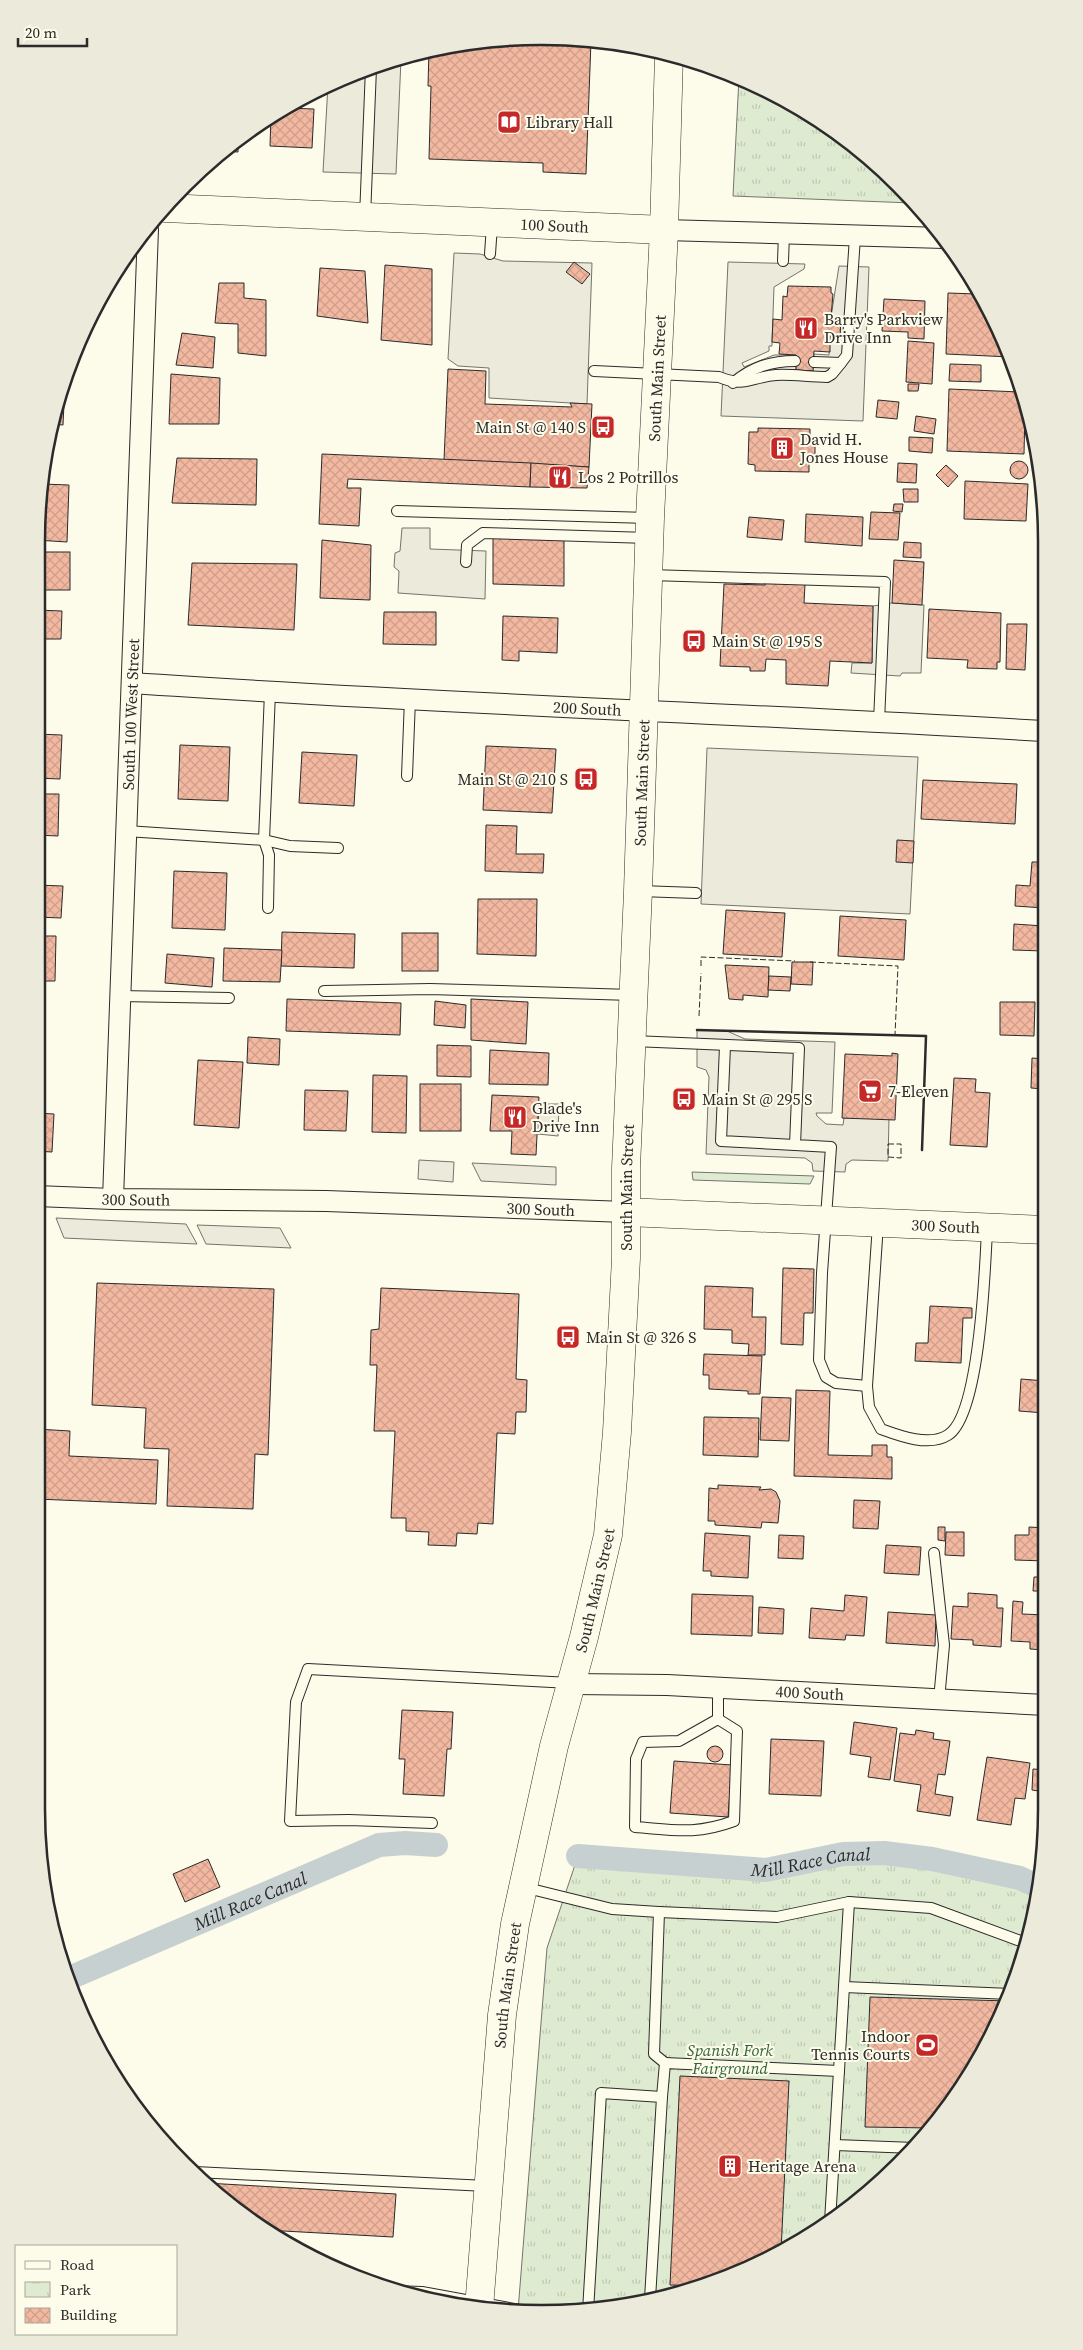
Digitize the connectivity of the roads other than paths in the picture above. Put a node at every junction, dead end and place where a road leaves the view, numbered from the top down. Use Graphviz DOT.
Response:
graph roads {
  1 [pos="669,62"];
  2 [pos="371,75"];
  3 [pos="173,208"];
  4 [pos="365,218"];
  5 [pos="492,224"];
  6 [pos="664,230"];
  7 [pos="784,234"];
  8 [pos="855,237"];
  9 [pos="934,238"];
  10 [pos="148,240"];
  11 [pos="490,254"];
  12 [pos="783,261"];
  13 [pos="795,361"];
  14 [pos="814,362"];
  15 [pos="840,362"];
  16 [pos="594,371"];
  17 [pos="656,373"];
  18 [pos="733,383"];
  19 [pos="397,511"];
  20 [pos="650,528"];
  21 [pos="466,562"];
  22 [pos="649,574"];
  23 [pos="132,683"];
  24 [pos="270,692"];
  25 [pos="410,700"];
  26 [pos="644,712"];
  27 [pos="879,722"];
  28 [pos="1038,731"];
  29 [pos="407,776"];
  30 [pos="126,831"];
  31 [pos="264,840"];
  32 [pos="338,848"];
  33 [pos="638,891"];
  34 [pos="696,893"];
  35 [pos="268,908"];
  36 [pos="324,991"];
  37 [pos="632,995"];
  38 [pos="120,996"];
  39 [pos="229,998"];
  40 [pos="631,1041"];
  41 [pos="725,1046"];
  42 [pos="794,1145"];
  43 [pos="45,1196"];
  44 [pos="113,1199"];
  45 [pos="626,1212"];
  46 [pos="826,1221"];
  47 [pos="878,1223"];
  48 [pos="987,1228"];
  49 [pos="1038,1230"];
  50 [pos="867,1386"];
  51 [pos="934,1553"];
  52 [pos="572,1684"];
  53 [pos="718,1688"];
  54 [pos="939,1700"];
  55 [pos="1038,1706"];
  56 [pos="718,1719"];
  57 [pos="432,1823"];
  58 [pos="522,1887"];
  59 [pos="849,1902"];
  60 [pos="659,1912"];
  61 [pos="1020,1941"];
  62 [pos="844,1986"];
  63 [pos="1002,1994"];
  64 [pos="664,2063"];
  65 [pos="839,2071"];
  66 [pos="662,2097"];
  67 [pos="834,2145"];
  68 [pos="904,2148"];
  69 [pos="204,2172"];
  70 [pos="487,2186"];
  71 [pos="831,2211"];
  72 [pos="650,2292"];
  73 [pos="479,2301"];
  74 [pos="588,2303"];
  1 -- 6 [label="main road, South Main Street"];
  2 -- 4 [label="lane"];
  3 -- 4 [label="main road, 100 South"];
  4 -- 5 [label="main road, 100 South"];
  5 -- 6 [label="main road, 100 South"];
  5 -- 11 [label="lane"];
  6 -- 7 [label="street, 100 South"];
  6 -- 17 [label="main road, South Main Street"];
  7 -- 8 [label="street, 100 South"];
  7 -- 12 [label="lane"];
  8 -- 9 [label="street, 100 South"];
  8 -- 15 [label="lane"];
  10 -- 23 [label="street, South 100 West Street"];
  13 -- 18 [label="lane"];
  14 -- 15 [label="lane"];
  15 -- 18 [label="lane"];
  16 -- 17 [label="lane"];
  17 -- 18 [label="lane"];
  17 -- 20 [label="main road, South Main Street"];
  19 -- 20 [label="lane"];
  20 -- 21 [label="lane"];
  20 -- 22 [label="main road, South Main Street"];
  22 -- 26 [label="main road, South Main Street"];
  22 -- 27 [label="lane"];
  23 -- 24 [label="street, 200 South"];
  23 -- 30 [label="street, South 100 West Street"];
  24 -- 25 [label="street, 200 South"];
  24 -- 31 [label="lane"];
  25 -- 26 [label="street, 200 South"];
  25 -- 29 [label="lane"];
  26 -- 27 [label="street, 200 South"];
  26 -- 33 [label="main road, South Main Street"];
  27 -- 28 [label="street, 200 South"];
  30 -- 31 [label="lane"];
  30 -- 38 [label="street, South 100 West Street"];
  31 -- 32 [label="lane"];
  31 -- 35 [label="lane"];
  33 -- 34 [label="lane"];
  33 -- 37 [label="main road, South Main Street"];
  36 -- 37 [label="lane"];
  37 -- 40 [label="main road, South Main Street"];
  38 -- 39 [label="lane"];
  38 -- 44 [label="street, South 100 West Street"];
  40 -- 41 [label="lane"];
  40 -- 45 [label="main road, South Main Street"];
  41 -- 42 [label="lane"];
  41 -- 42 [label="lane"];
  42 -- 46 [label="lane"];
  43 -- 44 [label="street, 300 South"];
  44 -- 45 [label="street, 300 South"];
  45 -- 46 [label="main road, 300 South"];
  45 -- 52 [label="main road, South Main Street"];
  46 -- 47 [label="main road, 300 South"];
  46 -- 50 [label="lane"];
  47 -- 48 [label="main road, 300 South"];
  47 -- 50 [label="lane"];
  48 -- 49 [label="main road, 300 South"];
  48 -- 50 [label="lane"];
  51 -- 54 [label="lane"];
  52 -- 53 [label="street, 400 South"];
  52 -- 57 [label="lane"];
  52 -- 58 [label="main road, South Main Street"];
  53 -- 54 [label="street, 400 South"];
  53 -- 56 [label="lane"];
  54 -- 55 [label="street, 400 South"];
  56 -- 56 [label="lane"];
  58 -- 60 [label="lane"];
  58 -- 70 [label="main road, South Main Street"];
  59 -- 60 [label="lane"];
  59 -- 61 [label="lane"];
  59 -- 62 [label="lane"];
  60 -- 64 [label="lane"];
  62 -- 63 [label="lane"];
  62 -- 65 [label="lane"];
  64 -- 65 [label="lane"];
  64 -- 66 [label="lane"];
  65 -- 67 [label="lane"];
  66 -- 72 [label="lane"];
  66 -- 74 [label="lane"];
  67 -- 68 [label="lane"];
  67 -- 71 [label="lane"];
  69 -- 70 [label="lane"];
  70 -- 73 [label="main road, South Main Street"];
}
